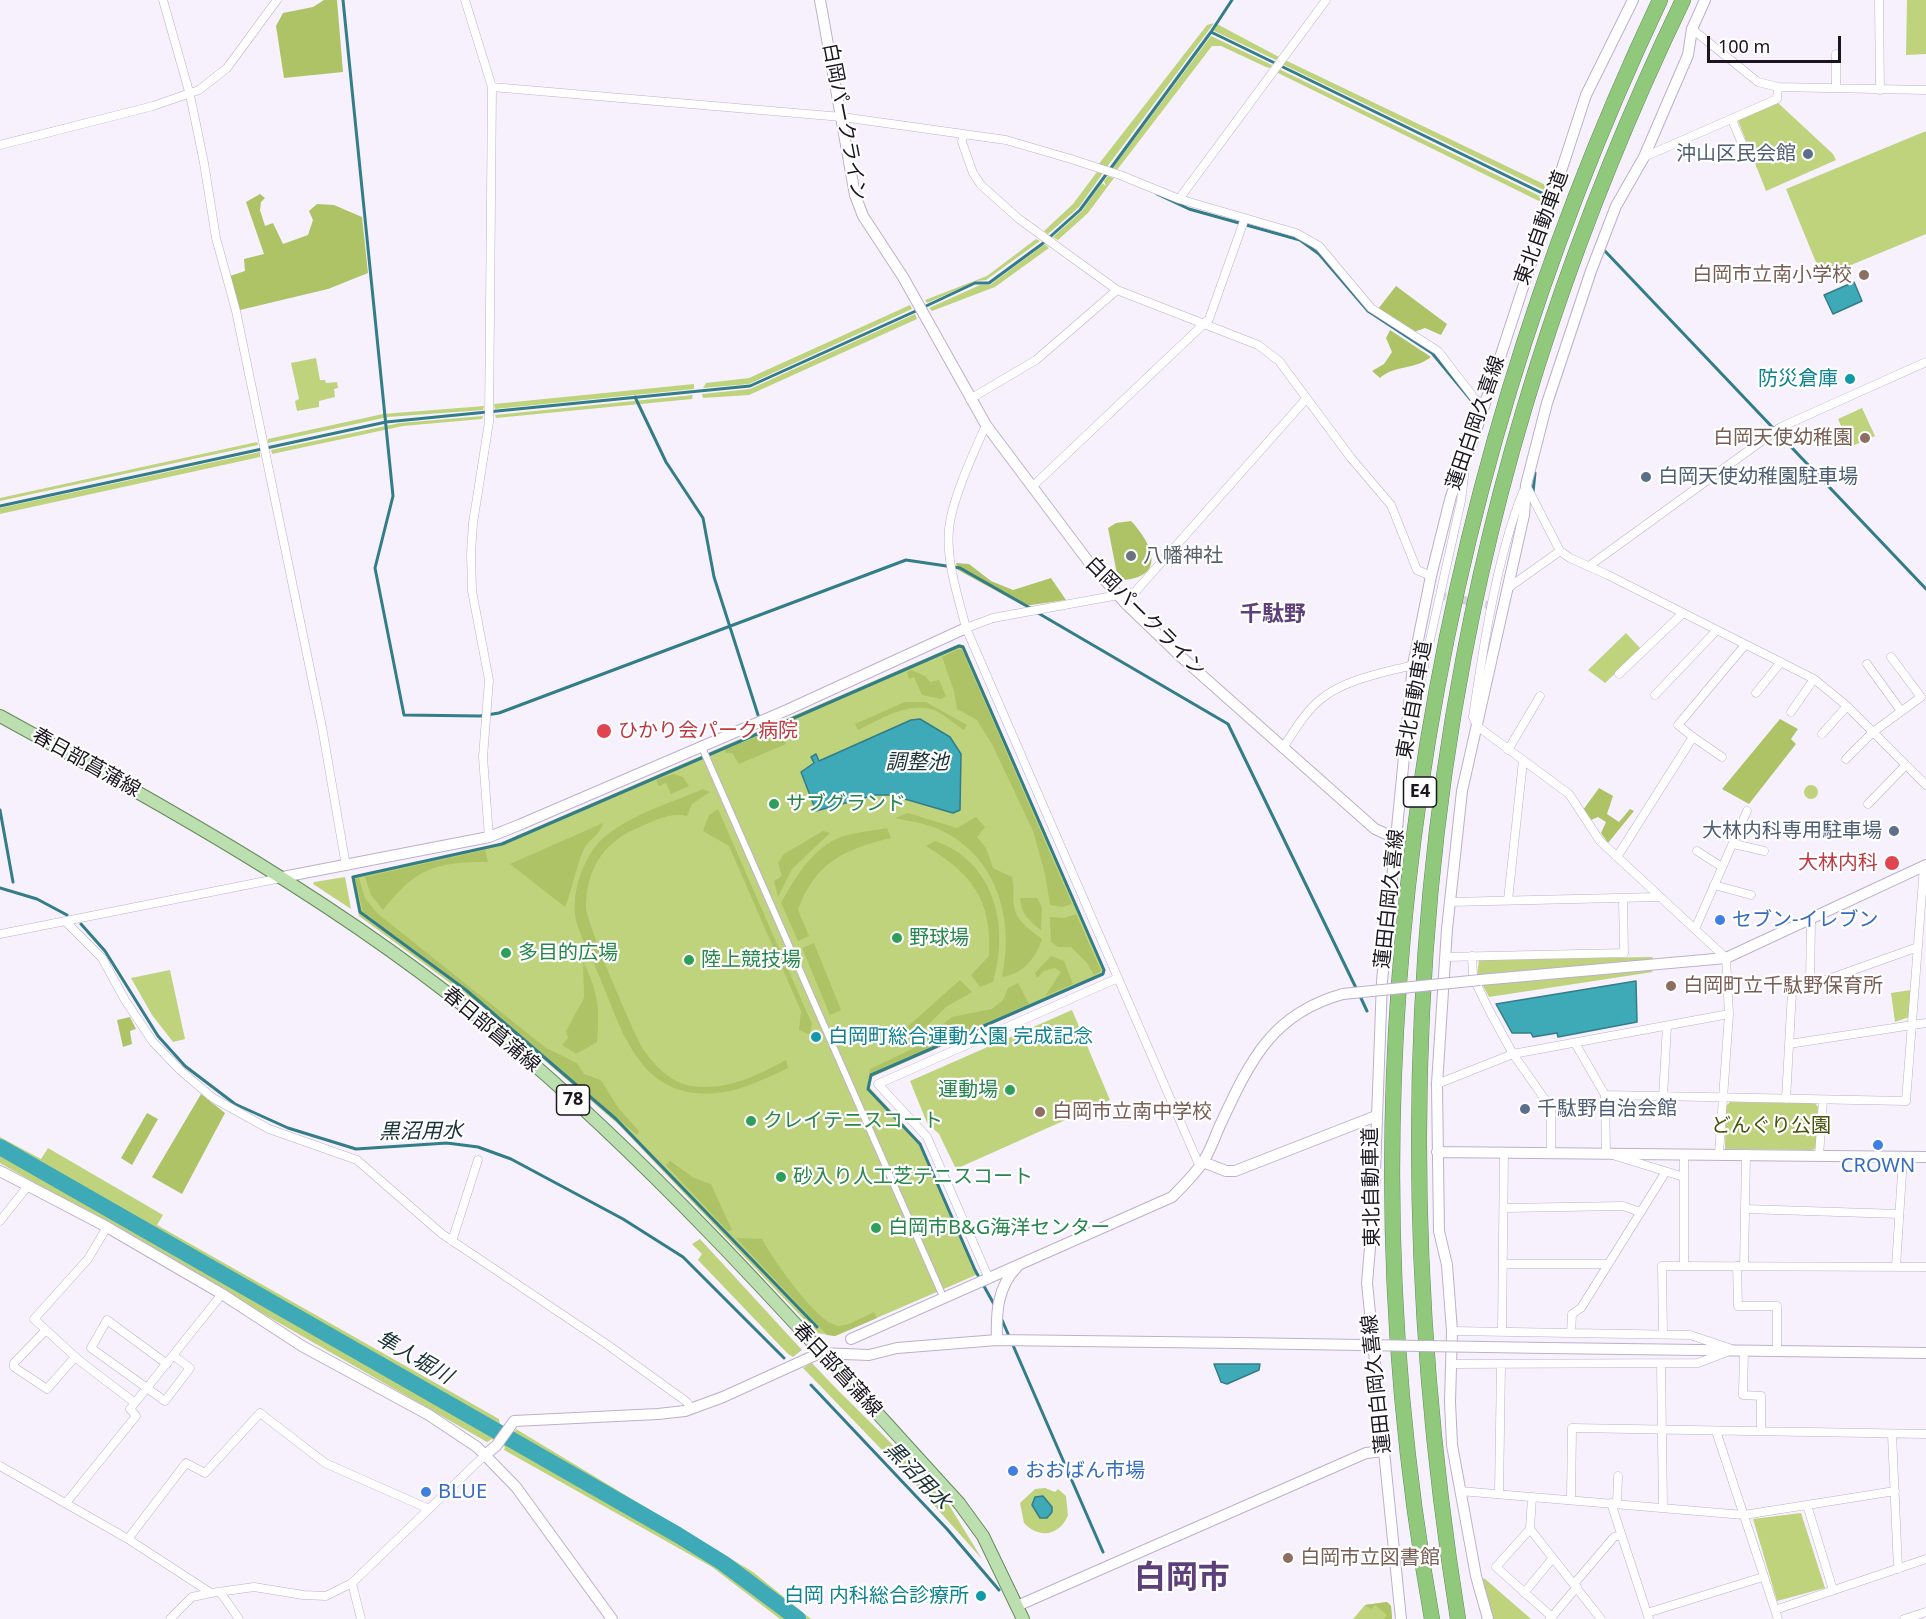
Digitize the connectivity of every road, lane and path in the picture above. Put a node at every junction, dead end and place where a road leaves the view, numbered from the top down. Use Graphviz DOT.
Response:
graph roads {
  1 [pos="163,0"];
  2 [pos="277,0"];
  3 [pos="465,0"];
  4 [pos="820,0"];
  5 [pos="1326,0"];
  6 [pos="1633,0"];
  7 [pos="1660,0"];
  8 [pos="1683,0"];
  9 [pos="1705,0"];
  10 [pos="1879,0"];
  11 [pos="1692,29"];
  12 [pos="1836,54"];
  13 [pos="492,87"];
  14 [pos="1778,87"];
  15 [pos="1836,88"];
  16 [pos="1880,90"];
  17 [pos="1926,90"];
  18 [pos="190,95"];
  19 [pos="842,117"];
  20 [pos="1732,120"];
  21 [pos="963,136"];
  22 [pos="0,145"];
  23 [pos="1747,155"];
  24 [pos="1644,157"];
  25 [pos="1179,199"];
  26 [pos="1245,218"];
  27 [pos="1117,290"];
  28 [pos="1205,324"];
  29 [pos="1926,363"];
  30 [pos="970,399"];
  31 [pos="1306,399"];
  32 [pos="1484,404"];
  33 [pos="986,425"];
  34 [pos="1466,459"];
  35 [pos="1526,485"];
  36 [pos="1033,486"];
  37 [pos="1560,550"];
  38 [pos="1589,566"];
  39 [pos="1431,576"];
  40 [pos="1508,588"];
  41 [pos="1119,596"];
  42 [pos="1683,613"];
  43 [pos="966,628"];
  44 [pos="1717,630"];
  45 [pos="1745,645"];
  46 [pos="1892,657"];
  47 [pos="1781,662"];
  48 [pos="1867,664"];
  49 [pos="1413,665"];
  50 [pos="1619,674"];
  51 [pos="1814,679"];
  52 [pos="1756,693"];
  53 [pos="1655,694"];
  54 [pos="1540,696"];
  55 [pos="1847,706"];
  56 [pos="1901,711"];
  57 [pos="1410,712"];
  58 [pos="1791,712"];
  59 [pos="0,716"];
  60 [pos="1477,726"];
  61 [pos="1873,732"];
  62 [pos="1822,734"];
  63 [pos="1693,737"];
  64 [pos="1283,748"];
  65 [pos="1508,750"];
  66 [pos="704,752"];
  67 [pos="1722,757"];
  68 [pos="1846,759"];
  69 [pos="1523,761"];
  70 [pos="1906,765"];
  71 [pos="1926,785"];
  72 [pos="1868,804"];
  73 [pos="1747,811"];
  74 [pos="489,837"];
  75 [pos="1395,838"];
  76 [pos="1734,844"];
  77 [pos="1764,850"];
  78 [pos="1697,851"];
  79 [pos="1617,857"];
  80 [pos="346,866"];
  81 [pos="1925,866"];
  82 [pos="1722,867"];
  83 [pos="282,877"];
  84 [pos="1714,885"];
  85 [pos="1751,895"];
  86 [pos="1658,897"];
  87 [pos="1623,898"];
  88 [pos="1508,900"];
  89 [pos="1450,902"];
  90 [pos="1924,903"];
  91 [pos="1811,919"];
  92 [pos="65,921"];
  93 [pos="1695,929"];
  94 [pos="0,934"];
  95 [pos="1918,947"];
  96 [pos="1472,956"];
  97 [pos="1445,957"];
  98 [pos="1726,958"];
  99 [pos="1118,978"];
  100 [pos="1810,985"];
  101 [pos="1729,1014"];
  102 [pos="1913,1023"];
  103 [pos="1926,1023"];
  104 [pos="1667,1026"];
  105 [pos="1575,1043"];
  106 [pos="1789,1044"];
  107 [pos="1513,1054"];
  108 [pos="1437,1084"];
  109 [pos="1605,1095"];
  110 [pos="1664,1097"];
  111 [pos="1723,1098"];
  112 [pos="1786,1099"];
  113 [pos="1823,1100"];
  114 [pos="1376,1116"];
  115 [pos="1437,1152"];
  116 [pos="1504,1152"];
  117 [pos="1551,1152"];
  118 [pos="1605,1153"];
  119 [pos="1684,1154"];
  120 [pos="1719,1154"];
  121 [pos="1746,1154"];
  122 [pos="1819,1156"];
  123 [pos="1903,1157"];
  124 [pos="1926,1157"];
  125 [pos="478,1160"];
  126 [pos="1202,1164"];
  127 [pos="0,1171"];
  128 [pos="1665,1173"];
  129 [pos="1684,1177"];
  130 [pos="27,1187"];
  131 [pos="1504,1208"];
  132 [pos="1745,1209"];
  133 [pos="1640,1212"];
  134 [pos="1899,1214"];
  135 [pos="0,1221"];
  136 [pos="107,1227"];
  137 [pos="452,1241"];
  138 [pos="1503,1264"];
  139 [pos="1608,1264"];
  140 [pos="1684,1266"];
  141 [pos="1740,1266"];
  142 [pos="1017,1267"];
  143 [pos="1896,1267"];
  144 [pos="1926,1268"];
  145 [pos="989,1279"];
  146 [pos="941,1292"];
  147 [pos="222,1294"];
  148 [pos="46,1330"];
  149 [pos="1452,1331"];
  150 [pos="1502,1332"];
  151 [pos="1571,1333"];
  152 [pos="1663,1334"];
  153 [pos="851,1340"];
  154 [pos="997,1340"];
  155 [pos="1738,1349"];
  156 [pos="1777,1350"];
  157 [pos="820,1353"];
  158 [pos="1926,1353"];
  159 [pos="174,1356"];
  160 [pos="75,1357"];
  161 [pos="167,1364"];
  162 [pos="1451,1364"];
  163 [pos="1501,1364"];
  164 [pos="1662,1364"];
  165 [pos="148,1388"];
  166 [pos="135,1403"];
  167 [pos="691,1409"];
  168 [pos="1661,1429"];
  169 [pos="1716,1431"];
  170 [pos="1761,1431"];
  171 [pos="1893,1434"];
  172 [pos="1926,1434"];
  173 [pos="1385,1451"];
  174 [pos="486,1454"];
  175 [pos="1,1469"];
  176 [pos="1618,1476"];
  177 [pos="1460,1491"];
  178 [pos="1895,1491"];
  179 [pos="1499,1494"];
  180 [pos="1532,1497"];
  181 [pos="1571,1499"];
  182 [pos="66,1503"];
  183 [pos="1614,1504"];
  184 [pos="1807,1505"];
  185 [pos="1663,1508"];
  186 [pos="429,1509"];
  187 [pos="1744,1515"];
  188 [pos="1530,1529"];
  189 [pos="1621,1535"];
  190 [pos="128,1539"];
  191 [pos="1552,1559"];
  192 [pos="1926,1559"];
  193 [pos="1898,1569"];
  194 [pos="1763,1577"];
  195 [pos="352,1583"];
  196 [pos="1575,1586"];
  197 [pos="1833,1590"];
  198 [pos="216,1592"];
  199 [pos="1524,1593"];
  200 [pos="1017,1606"];
  201 [pos="1775,1610"];
  202 [pos="1926,1612"];
  203 [pos="1648,1616"];
  204 [pos="1551,1618"];
  205 [pos="1599,1618"];
  206 [pos="170,1619"];
  207 [pos="239,1619"];
  208 [pos="362,1619"];
  209 [pos="612,1619"];
  210 [pos="1023,1619"];
  211 [pos="1401,1619"];
  212 [pos="1432,1619"];
  213 [pos="1458,1619"];
  214 [pos="1488,1619"];
  215 [pos="1778,1619"];
  216 [pos="1904,1619"];
  1 -- 18 [label="street"];
  2 -- 18 [label="street"];
  3 -- 13 [label="street"];
  4 -- 19 [label="street, 白岡パークライン"];
  5 -- 25 [label="street"];
  6 -- 32 [label="street, 蓮田白岡久喜線"];
  7 -- 212 [label="highway, 東北自動車道 / E4"];
  8 -- 213 [label="highway, 東北自動車道 / E4"];
  9 -- 11 [label="street"];
  10 -- 16 [label="street"];
  11 -- 14 [label="street"];
  11 -- 24 [label="street"];
  12 -- 15 [label="street"];
  13 -- 19 [label="street"];
  13 -- 74 [label="street"];
  14 -- 15 [label="street"];
  14 -- 20 [label="street"];
  15 -- 16 [label="street"];
  16 -- 17 [label="street"];
  18 -- 22 [label="street"];
  18 -- 80 [label="street"];
  19 -- 21 [label="street"];
  19 -- 30 [label="street, 白岡パークライン"];
  20 -- 23 [label="street"];
  20 -- 24 [label="street"];
  21 -- 25 [label="street"];
  21 -- 27 [label="street"];
  24 -- 35 [label="street"];
  25 -- 26 [label="street"];
  26 -- 28 [label="street"];
  26 -- 32 [label="street"];
  27 -- 28 [label="street"];
  27 -- 30 [label="street"];
  28 -- 31 [label="street"];
  28 -- 36 [label="street"];
  29 -- 38 [label="street"];
  30 -- 33 [label="street, 白岡パークライン"];
  31 -- 39 [label="street"];
  31 -- 41 [label="street"];
  32 -- 34 [label="street, 蓮田白岡久喜線"];
  33 -- 36 [label="street, 白岡パークライン"];
  33 -- 43 [label="street"];
  34 -- 39 [label="street, 蓮田白岡久喜線"];
  34 -- 57 [label="street"];
  35 -- 37 [label="street"];
  35 -- 40 [label="street"];
  35 -- 60 [label="street"];
  36 -- 41 [label="street, 白岡パークライン"];
  37 -- 38 [label="street"];
  37 -- 40 [label="street"];
  38 -- 42 [label="street"];
  39 -- 49 [label="street, 蓮田白岡久喜線"];
  40 -- 60 [label="street"];
  41 -- 43 [label="street"];
  41 -- 64 [label="street, 白岡パークライン"];
  42 -- 44 [label="street"];
  42 -- 50 [label="street"];
  43 -- 74 [label="street"];
  43 -- 99 [label="street"];
  44 -- 45 [label="street"];
  44 -- 53 [label="street"];
  45 -- 47 [label="street"];
  45 -- 63 [label="street"];
  46 -- 56 [label="street"];
  47 -- 51 [label="street"];
  47 -- 52 [label="street"];
  48 -- 56 [label="street"];
  49 -- 57 [label="street, 蓮田白岡久喜線"];
  49 -- 64 [label="street"];
  51 -- 55 [label="street"];
  51 -- 58 [label="street"];
  54 -- 65 [label="street"];
  55 -- 61 [label="street"];
  55 -- 62 [label="street"];
  56 -- 61 [label="street"];
  57 -- 75 [label="street, 蓮田白岡久喜線"];
  59 -- 83 [label="main road, 春日部菖蒲線 / 78"];
  60 -- 65 [label="street"];
  60 -- 89 [label="street"];
  61 -- 68 [label="street"];
  61 -- 70 [label="street"];
  63 -- 67 [label="street"];
  63 -- 79 [label="street"];
  64 -- 75 [label="street, 白岡パークライン"];
  65 -- 69 [label="street"];
  66 -- 146 [label="street"];
  69 -- 79 [label="street"];
  69 -- 88 [label="street"];
  70 -- 71 [label="street"];
  70 -- 72 [label="street"];
  73 -- 76 [label="street"];
  74 -- 80 [label="street"];
  75 -- 114 [label="street, 蓮田白岡久喜線"];
  76 -- 77 [label="street"];
  76 -- 82 [label="street"];
  78 -- 82 [label="street"];
  79 -- 86 [label="street"];
  80 -- 83 [label="street"];
  81 -- 90 [label="street"];
  81 -- 91 [label="street"];
  82 -- 84 [label="street"];
  83 -- 92 [label="street"];
  83 -- 157 [label="main road, 春日部菖蒲線 / 78"];
  84 -- 85 [label="street"];
  84 -- 93 [label="street"];
  86 -- 87 [label="street"];
  86 -- 93 [label="street"];
  87 -- 88 [label="street"];
  87 -- 96 [label="street"];
  88 -- 89 [label="street"];
  89 -- 97 [label="street"];
  90 -- 95 [label="street"];
  91 -- 98 [label="street"];
  91 -- 100 [label="street"];
  92 -- 94 [label="street"];
  92 -- 137 [label="street"];
  93 -- 98 [label="street"];
  95 -- 100 [label="street"];
  95 -- 102 [label="street"];
  96 -- 97 [label="street"];
  96 -- 107 [label="street"];
  97 -- 108 [label="street"];
  98 -- 101 [label="street"];
  98 -- 126 [label="street, bridge"];
  99 -- 126 [label="street"];
  99 -- 145 [label="street"];
  100 -- 106 [label="street"];
  101 -- 104 [label="street"];
  101 -- 111 [label="street"];
  102 -- 103 [label="street"];
  102 -- 106 [label="street"];
  102 -- 113 [label="street"];
  104 -- 105 [label="street"];
  104 -- 110 [label="street"];
  105 -- 107 [label="street"];
  105 -- 109 [label="street"];
  106 -- 112 [label="street"];
  107 -- 108 [label="street"];
  107 -- 117 [label="street"];
  108 -- 115 [label="street"];
  109 -- 110 [label="street"];
  109 -- 118 [label="street"];
  110 -- 111 [label="street"];
  111 -- 112 [label="street"];
  111 -- 120 [label="street"];
  112 -- 113 [label="street"];
  113 -- 122 [label="street"];
  114 -- 126 [label="street"];
  114 -- 173 [label="street, 蓮田白岡久喜線"];
  115 -- 116 [label="street"];
  115 -- 149 [label="street"];
  116 -- 117 [label="street"];
  116 -- 131 [label="street"];
  117 -- 118 [label="street"];
  118 -- 119 [label="street"];
  118 -- 128 [label="street"];
  119 -- 120 [label="street"];
  119 -- 129 [label="street"];
  120 -- 121 [label="street"];
  121 -- 122 [label="street"];
  121 -- 132 [label="street"];
  122 -- 123 [label="street"];
  123 -- 124 [label="street"];
  123 -- 134 [label="street"];
  125 -- 137 [label="street"];
  126 -- 142 [label="street"];
  127 -- 130 [label="street"];
  128 -- 129 [label="street"];
  128 -- 133 [label="street"];
  129 -- 140 [label="street"];
  130 -- 135 [label="street"];
  130 -- 136 [label="street"];
  131 -- 133 [label="street"];
  131 -- 138 [label="street"];
  132 -- 134 [label="street"];
  132 -- 141 [label="street"];
  133 -- 139 [label="street"];
  134 -- 143 [label="street"];
  136 -- 147 [label="street"];
  136 -- 148 [label="street"];
  137 -- 167 [label="street"];
  138 -- 139 [label="street"];
  138 -- 150 [label="street"];
  139 -- 151 [label="street"];
  140 -- 141 [label="street"];
  140 -- 152 [label="street"];
  141 -- 143 [label="street"];
  141 -- 156 [label="street"];
  142 -- 145 [label="street"];
  142 -- 154 [label="street"];
  143 -- 144 [label="street"];
  145 -- 153 [label="street"];
  147 -- 159 [label="street"];
  147 -- 174 [label="street"];
  148 -- 160 [label="street"];
  148 -- 160 [label="street"];
  149 -- 150 [label="street"];
  149 -- 162 [label="street"];
  150 -- 151 [label="street"];
  151 -- 152 [label="street"];
  152 -- 155 [label="street"];
  154 -- 155 [label="street, bridge"];
  154 -- 157 [label="street"];
  155 -- 156 [label="street"];
  155 -- 164 [label="street"];
  155 -- 170 [label="street"];
  156 -- 158 [label="street"];
  157 -- 167 [label="street"];
  157 -- 200 [label="main road, 春日部菖蒲線 / 78"];
  159 -- 161 [label="street"];
  159 -- 165 [label="street"];
  160 -- 166 [label="street"];
  161 -- 165 [label="street"];
  161 -- 165 [label="street"];
  162 -- 163 [label="street"];
  162 -- 177 [label="street"];
  163 -- 164 [label="street"];
  163 -- 179 [label="street"];
  164 -- 168 [label="street"];
  165 -- 166 [label="street"];
  166 -- 182 [label="street"];
  167 -- 174 [label="street"];
  168 -- 169 [label="street"];
  168 -- 181 [label="street"];
  168 -- 185 [label="street"];
  169 -- 170 [label="street"];
  169 -- 187 [label="street"];
  170 -- 171 [label="street"];
  171 -- 172 [label="street"];
  171 -- 178 [label="street"];
  173 -- 200 [label="street"];
  173 -- 211 [label="street, 蓮田白岡久喜線"];
  174 -- 186 [label="street"];
  174 -- 209 [label="street"];
  175 -- 182 [label="street"];
  176 -- 183 [label="street"];
  177 -- 179 [label="street"];
  177 -- 214 [label="street"];
  178 -- 184 [label="street"];
  178 -- 193 [label="street"];
  179 -- 180 [label="street"];
  180 -- 181 [label="street"];
  180 -- 188 [label="street"];
  181 -- 183 [label="street"];
  182 -- 190 [label="street"];
  183 -- 185 [label="street"];
  183 -- 189 [label="street"];
  184 -- 187 [label="street"];
  184 -- 197 [label="street"];
  185 -- 187 [label="street"];
  186 -- 190 [label="street"];
  186 -- 195 [label="street"];
  187 -- 194 [label="street"];
  188 -- 191 [label="street"];
  188 -- 199 [label="street"];
  189 -- 196 [label="street"];
  189 -- 203 [label="street"];
  190 -- 198 [label="street"];
  191 -- 196 [label="street"];
  191 -- 199 [label="street"];
  192 -- 193 [label="street"];
  193 -- 197 [label="street"];
  194 -- 201 [label="street"];
  194 -- 203 [label="street"];
  195 -- 198 [label="street"];
  195 -- 208 [label="street"];
  196 -- 204 [label="street"];
  196 -- 205 [label="street"];
  197 -- 201 [label="street"];
  198 -- 206 [label="street"];
  198 -- 207 [label="street"];
  199 -- 204 [label="street"];
  200 -- 210 [label="main road, 春日部菖蒲線 / 78"];
  201 -- 215 [label="street"];
  202 -- 216 [label="street"];
}
